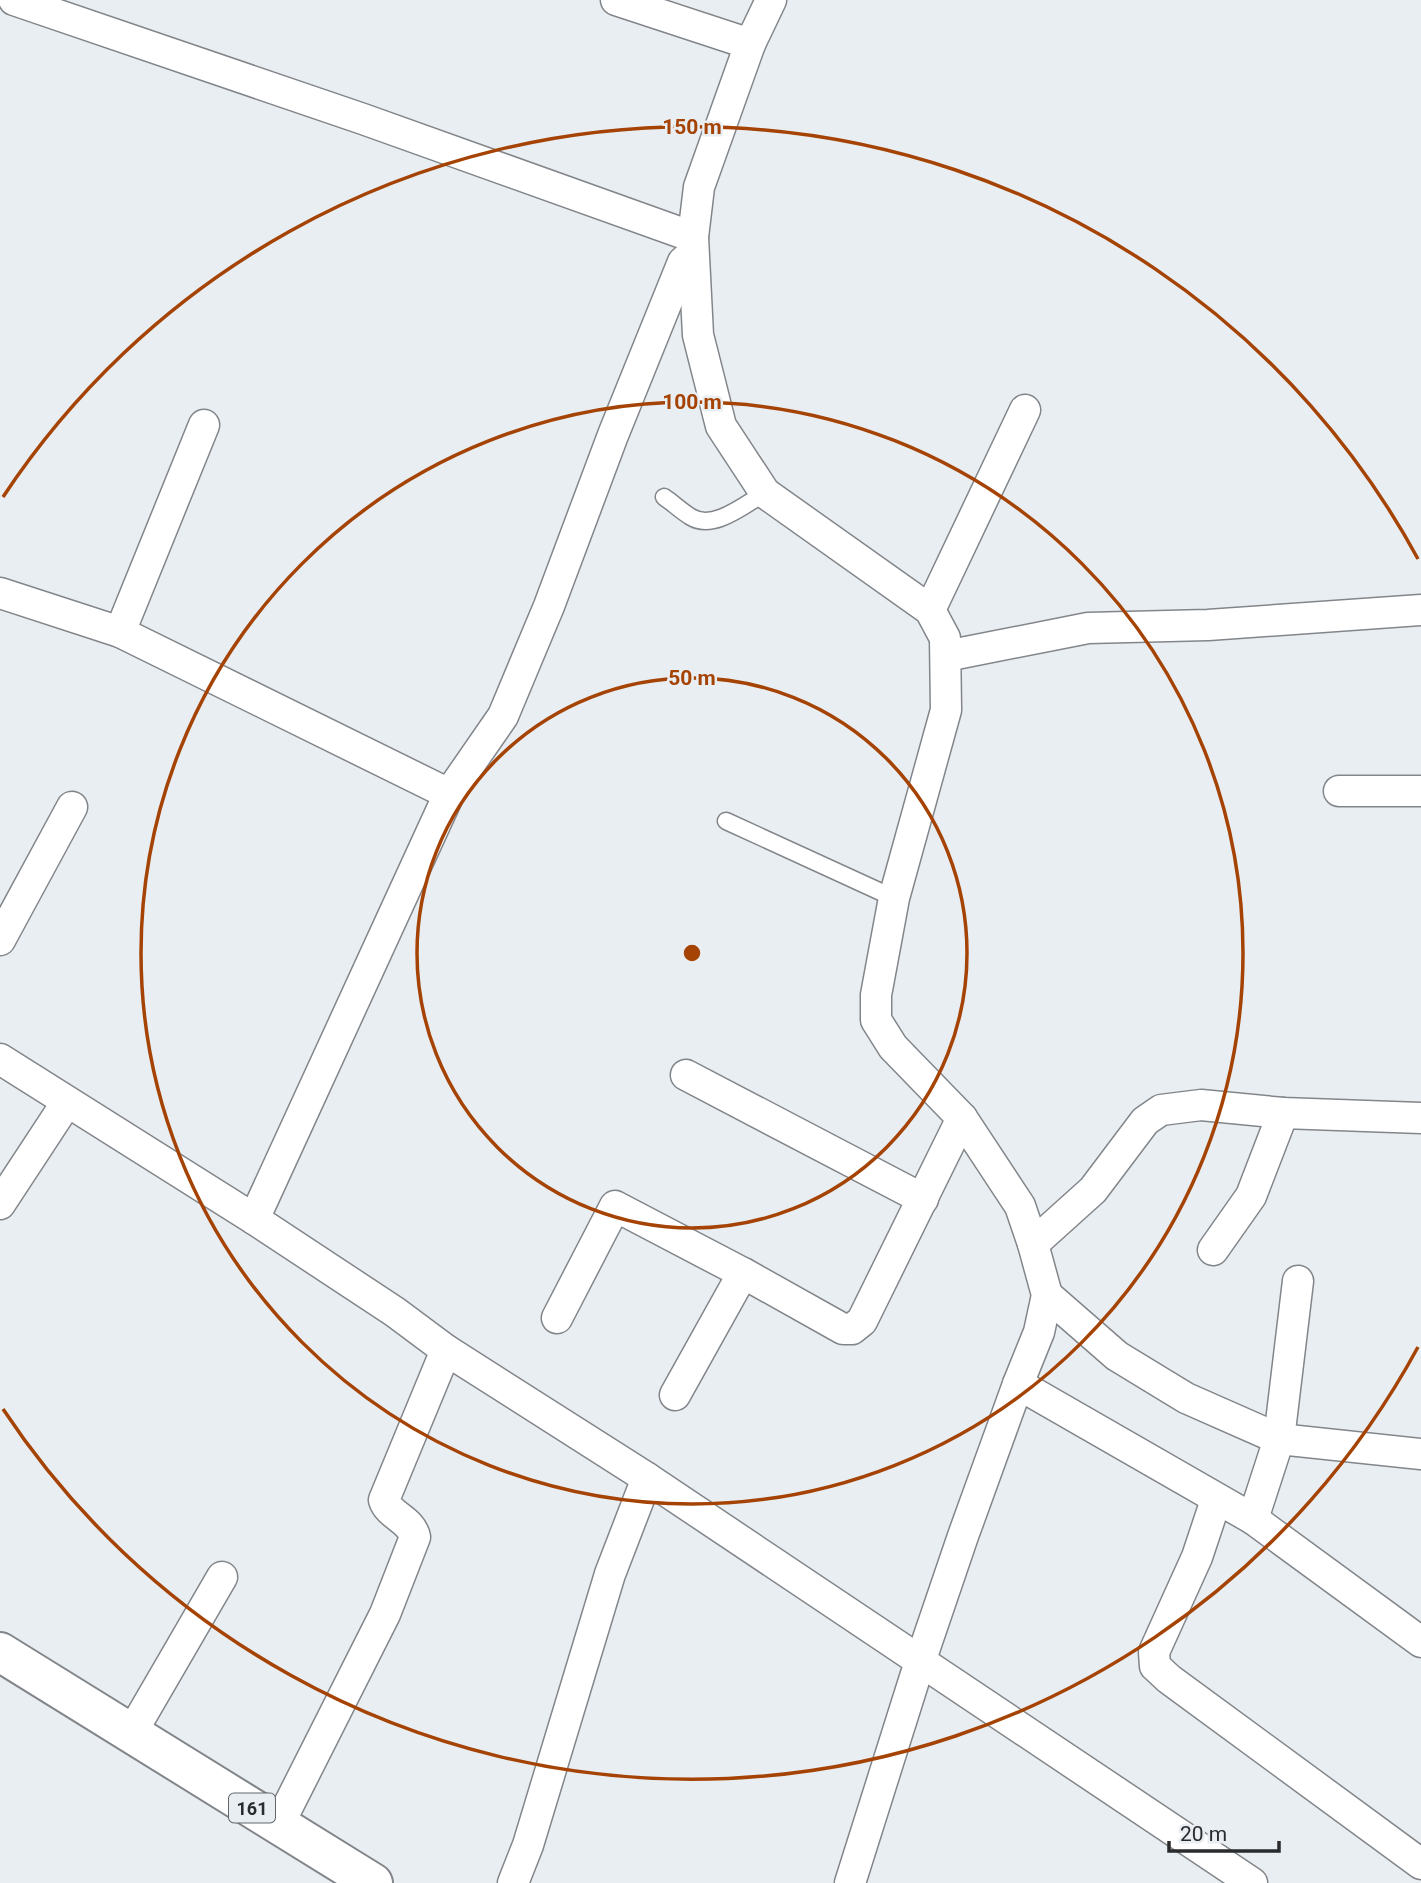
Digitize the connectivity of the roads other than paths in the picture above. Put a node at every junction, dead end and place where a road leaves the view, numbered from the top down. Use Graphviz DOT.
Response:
graph roads {
  1 [pos="14,0"];
  2 [pos="616,0"];
  3 [pos="771,0"];
  4 [pos="751,44"];
  5 [pos="693,246"];
  6 [pos="1025,410"];
  7 [pos="204,425"];
  8 [pos="765,493"];
  9 [pos="664,497"];
  10 [pos="0,593"];
  11 [pos="930,610"];
  12 [pos="1421,610"];
  13 [pos="120,632"];
  14 [pos="946,656"];
  15 [pos="1421,791"];
  16 [pos="1339,792"];
  17 [pos="449,794"];
  18 [pos="72,807"];
  19 [pos="726,821"];
  20 [pos="894,898"];
  21 [pos="0,940"];
  22 [pos="0,1059"];
  23 [pos="686,1075"];
  24 [pos="68,1102"];
  25 [pos="1283,1113"];
  26 [pos="962,1118"];
  27 [pos="1421,1118"];
  28 [pos="923,1199"];
  29 [pos="0,1204"];
  30 [pos="254,1219"];
  31 [pos="1034,1244"];
  32 [pos="1213,1250"];
  33 [pos="743,1273"];
  34 [pos="1298,1281"];
  35 [pos="1047,1295"];
  36 [pos="557,1318"];
  37 [pos="446,1350"];
  38 [pos="1018,1384"];
  39 [pos="675,1395"];
  40 [pos="1279,1439"];
  41 [pos="1421,1454"];
  42 [pos="647,1478"];
  43 [pos="1216,1500"];
  44 [pos="1253,1519"];
  45 [pos="222,1577"];
  46 [pos="1421,1642"];
  47 [pos="0,1652"];
  48 [pos="920,1662"];
  49 [pos="132,1732"];
  50 [pos="279,1824"];
  51 [pos="1421,1864"];
  52 [pos="363,1881"];
  53 [pos="513,1883"];
  54 [pos="850,1883"];
  55 [pos="1252,1883"];
  1 -- 5 [label="street"];
  2 -- 4 [label="street"];
  3 -- 4 [label="street"];
  4 -- 5 [label="street"];
  5 -- 8 [label="street"];
  5 -- 17 [label="street"];
  6 -- 11 [label="street"];
  7 -- 13 [label="street"];
  8 -- 9 [label="lane"];
  8 -- 11 [label="street"];
  10 -- 13 [label="street"];
  11 -- 14 [label="street"];
  12 -- 14 [label="street"];
  13 -- 17 [label="street"];
  14 -- 20 [label="street"];
  15 -- 16 [label="street"];
  17 -- 30 [label="street"];
  18 -- 21 [label="street"];
  19 -- 20 [label="lane"];
  20 -- 26 [label="street"];
  22 -- 24 [label="street"];
  23 -- 28 [label="street"];
  24 -- 29 [label="street"];
  24 -- 30 [label="street"];
  25 -- 27 [label="street"];
  25 -- 31 [label="street"];
  25 -- 32 [label="street"];
  26 -- 28 [label="street"];
  26 -- 31 [label="street"];
  28 -- 33 [label="street"];
  30 -- 37 [label="street"];
  31 -- 35 [label="street"];
  33 -- 36 [label="street"];
  33 -- 39 [label="street"];
  34 -- 40 [label="street"];
  35 -- 38 [label="street"];
  35 -- 40 [label="street"];
  37 -- 42 [label="street"];
  37 -- 50 [label="street"];
  38 -- 43 [label="street"];
  38 -- 48 [label="street"];
  40 -- 41 [label="street"];
  40 -- 44 [label="street"];
  42 -- 48 [label="street"];
  42 -- 53 [label="street"];
  43 -- 44 [label="street"];
  43 -- 51 [label="street"];
  44 -- 46 [label="street"];
  45 -- 49 [label="street"];
  47 -- 49 [label="main road, 161"];
  48 -- 54 [label="street"];
  48 -- 55 [label="street"];
  49 -- 50 [label="main road, 161"];
  50 -- 52 [label="main road, 161"];
}
